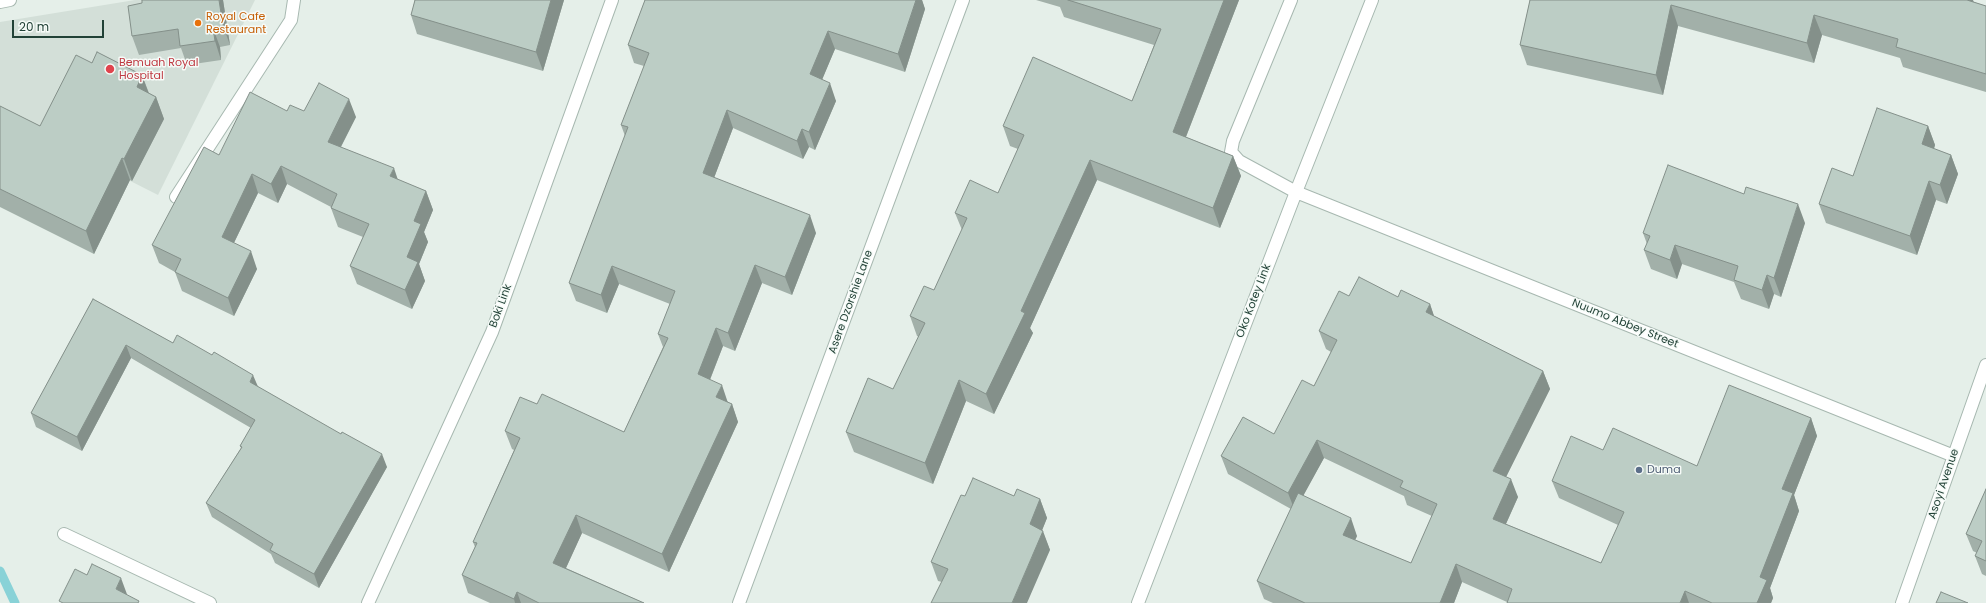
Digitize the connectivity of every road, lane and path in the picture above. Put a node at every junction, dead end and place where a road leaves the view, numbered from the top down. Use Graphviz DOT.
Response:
graph roads {
  1 [pos="10,0"];
  2 [pos="294,0"];
  3 [pos="612,0"];
  4 [pos="963,0"];
  5 [pos="1291,0"];
  6 [pos="1372,0"];
  7 [pos="0,2"];
  8 [pos="1296,192"];
  9 [pos="176,197"];
  10 [pos="1986,365"];
  11 [pos="1954,456"];
  12 [pos="64,534"];
  13 [pos="210,603"];
  14 [pos="368,603"];
  15 [pos="739,603"];
  16 [pos="1138,603"];
  17 [pos="1902,603"];
  1 -- 7 [label="street"];
  2 -- 9 [label="street"];
  3 -- 14 [label="street, Boki Link"];
  4 -- 15 [label="street, Asere Dzorshie Lane"];
  5 -- 8 [label="street, Nuumo Abbey Street"];
  6 -- 8 [label="street, Oko Kotey Link"];
  8 -- 11 [label="street, Nuumo Abbey Street"];
  8 -- 16 [label="street, Oko Kotey Link"];
  10 -- 11 [label="street, Asoyi Avenue"];
  11 -- 17 [label="street, Asoyi Avenue"];
  12 -- 13 [label="street"];
}
